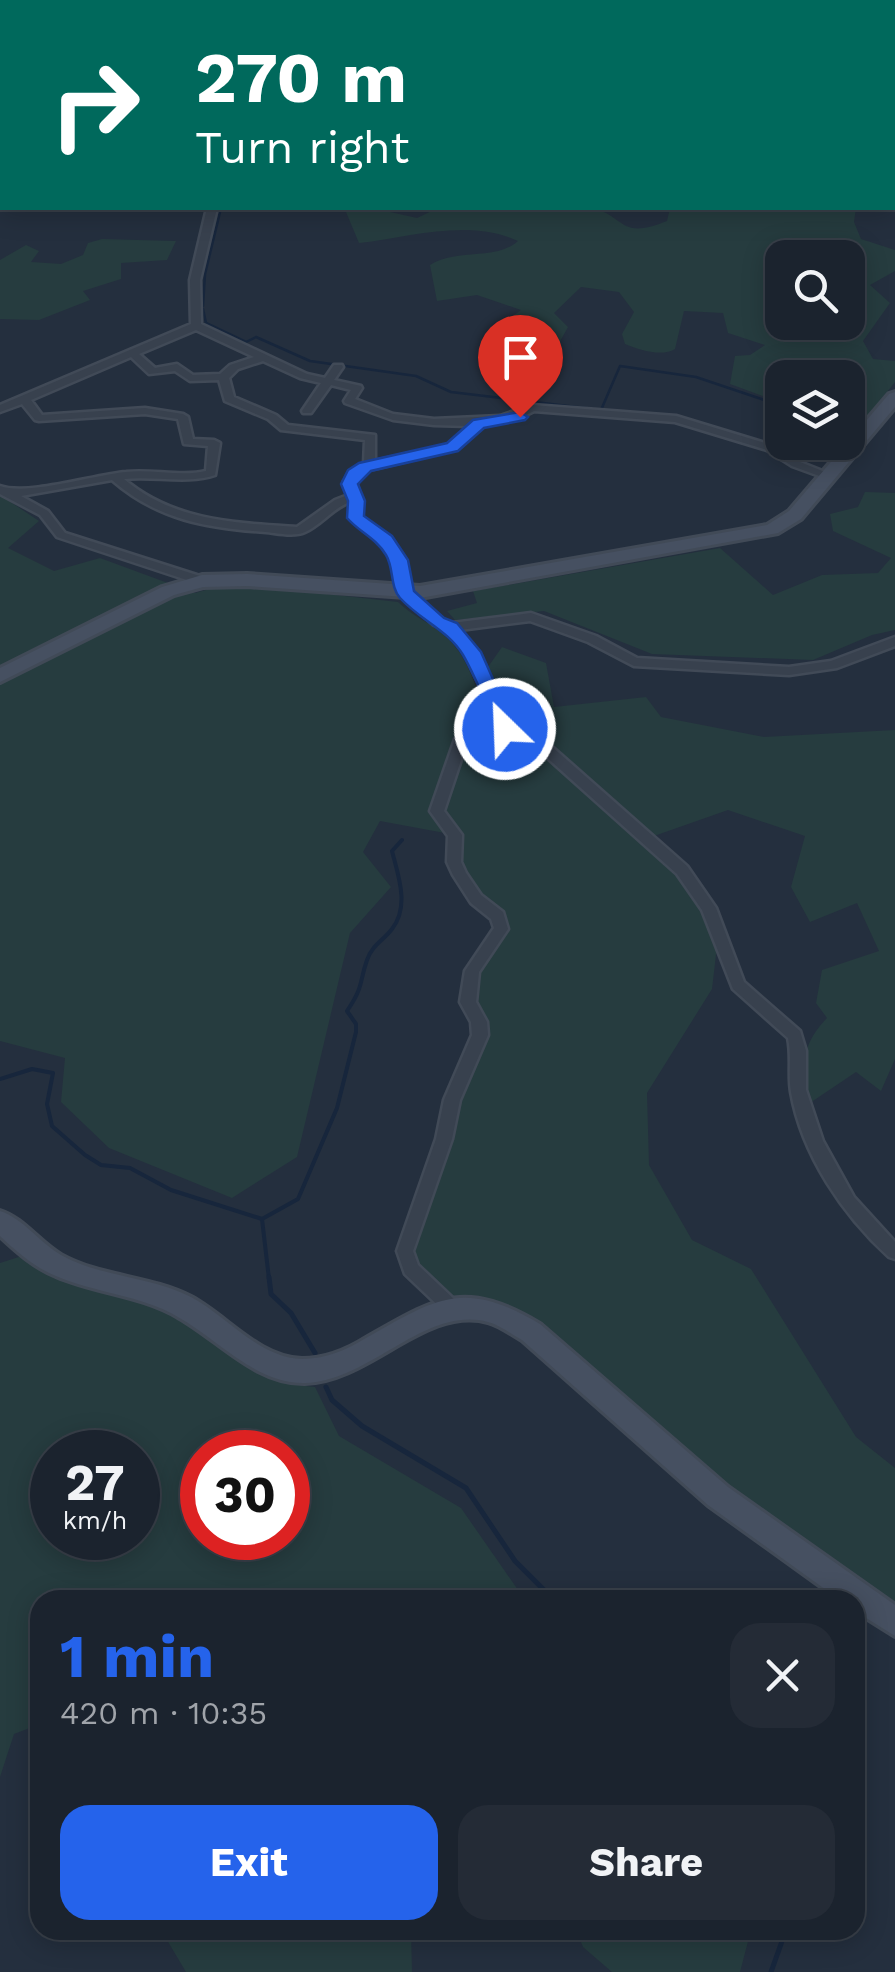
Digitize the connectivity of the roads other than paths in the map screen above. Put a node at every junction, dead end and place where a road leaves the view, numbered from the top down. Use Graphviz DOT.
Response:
graph roads {
  1 [pos="212,210"];
  2 [pos="196,326"];
  3 [pos="132,353"];
  4 [pos="264,357"];
  5 [pos="338,367"];
  6 [pos="223,378"];
  7 [pos="326,382"];
  8 [pos="895,397"];
  9 [pos="25,400"];
  10 [pos="0,409"];
  11 [pos="307,411"];
  12 [pos="456,421"];
  13 [pos="479,424"];
  14 [pos="461,440"];
  15 [pos="369,466"];
  16 [pos="114,476"];
  17 [pos="829,476"];
  18 [pos="5,491"];
  19 [pos="354,497"];
  20 [pos="202,581"];
  21 [pos="405,593"];
  22 [pos="451,627"];
  23 [pos="895,641"];
  24 [pos="0,676"];
  25 [pos="515,722"];
  26 [pos="0,1221"];
  27 [pos="895,1252"];
  28 [pos="452,1308"];
  29 [pos="850,1590"];
  30 [pos="865,1601"];
  31 [pos="895,1622"];
  1 -- 2 [label="street"];
  2 -- 3 [label="street"];
  2 -- 4 [label="street"];
  3 -- 6 [label="street"];
  3 -- 9 [label="street"];
  4 -- 6 [label="street"];
  4 -- 7 [label="street"];
  5 -- 7 [label="street"];
  6 -- 15 [label="street"];
  7 -- 11 [label="street"];
  7 -- 12 [label="street"];
  8 -- 17 [label="street"];
  9 -- 10 [label="street"];
  9 -- 16 [label="street"];
  12 -- 13 [label="street"];
  12 -- 14 [label="street"];
  13 -- 14 [label="street"];
  13 -- 17 [label="street"];
  14 -- 15 [label="street"];
  15 -- 19 [label="street"];
  16 -- 18 [label="street"];
  16 -- 19 [label="street"];
  17 -- 21 [label="street"];
  18 -- 20 [label="street"];
  19 -- 21 [label="street"];
  20 -- 21 [label="street"];
  20 -- 24 [label="street"];
  21 -- 22 [label="street"];
  22 -- 23 [label="street"];
  22 -- 25 [label="street"];
  25 -- 27 [label="street"];
  25 -- 28 [label="street"];
  26 -- 28 [label="street"];
  28 -- 29 [label="street"];
  30 -- 31 [label="street"];
}
